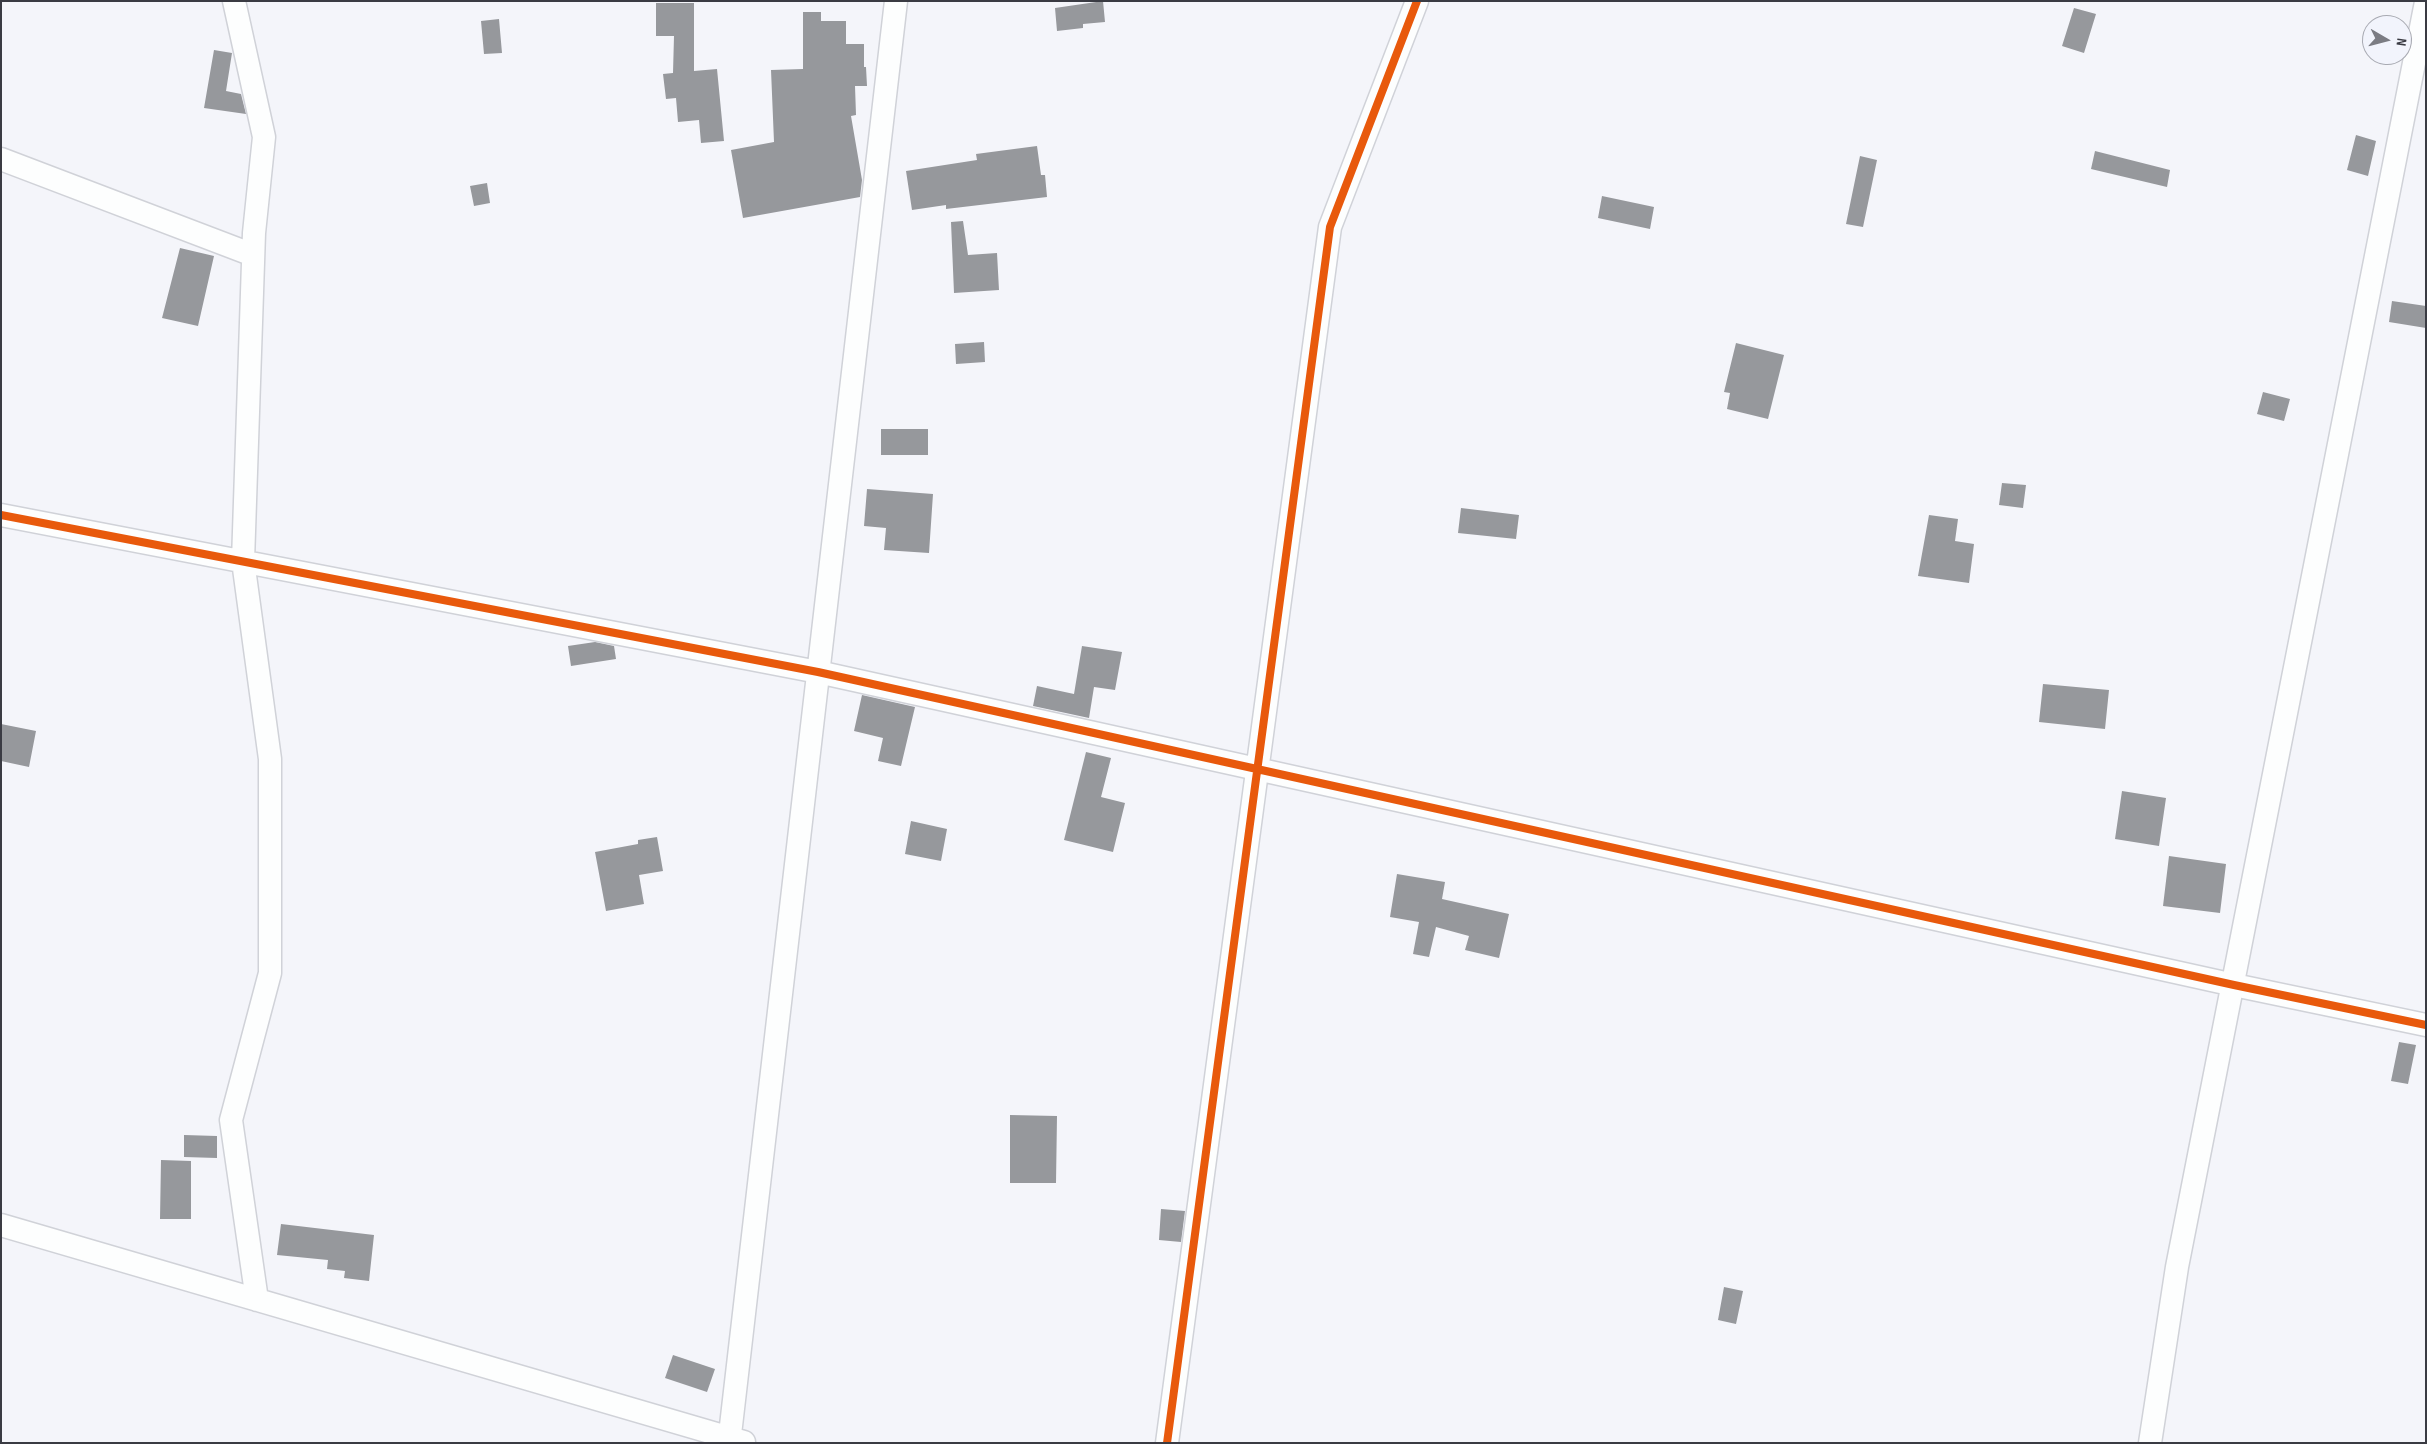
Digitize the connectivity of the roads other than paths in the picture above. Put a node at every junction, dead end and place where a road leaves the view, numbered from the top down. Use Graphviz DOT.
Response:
graph roads {
  1 [pos="234,1"];
  2 [pos="896,1"];
  3 [pos="1417,1"];
  4 [pos="2426,2"];
  5 [pos="1,160"];
  6 [pos="253,256"];
  7 [pos="1,515"];
  8 [pos="243,561"];
  9 [pos="818,672"];
  10 [pos="1257,769"];
  11 [pos="2234,985"];
  12 [pos="2426,1025"];
  13 [pos="1,1225"];
  14 [pos="257,1300"];
  15 [pos="735,1441"];
  16 [pos="1167,1443"];
  17 [pos="2150,1443"];
  1 -- 6 [label="street"];
  2 -- 9 [label="street"];
  3 -- 10 [label="street"];
  4 -- 11 [label="street"];
  5 -- 6 [label="street"];
  6 -- 8 [label="street"];
  7 -- 8 [label="street"];
  8 -- 9 [label="street"];
  8 -- 14 [label="street"];
  9 -- 10 [label="street"];
  9 -- 15 [label="street"];
  10 -- 11 [label="street"];
  10 -- 16 [label="street"];
  11 -- 12 [label="street"];
  11 -- 17 [label="street"];
  13 -- 14 [label="street"];
  14 -- 15 [label="street"];
}
